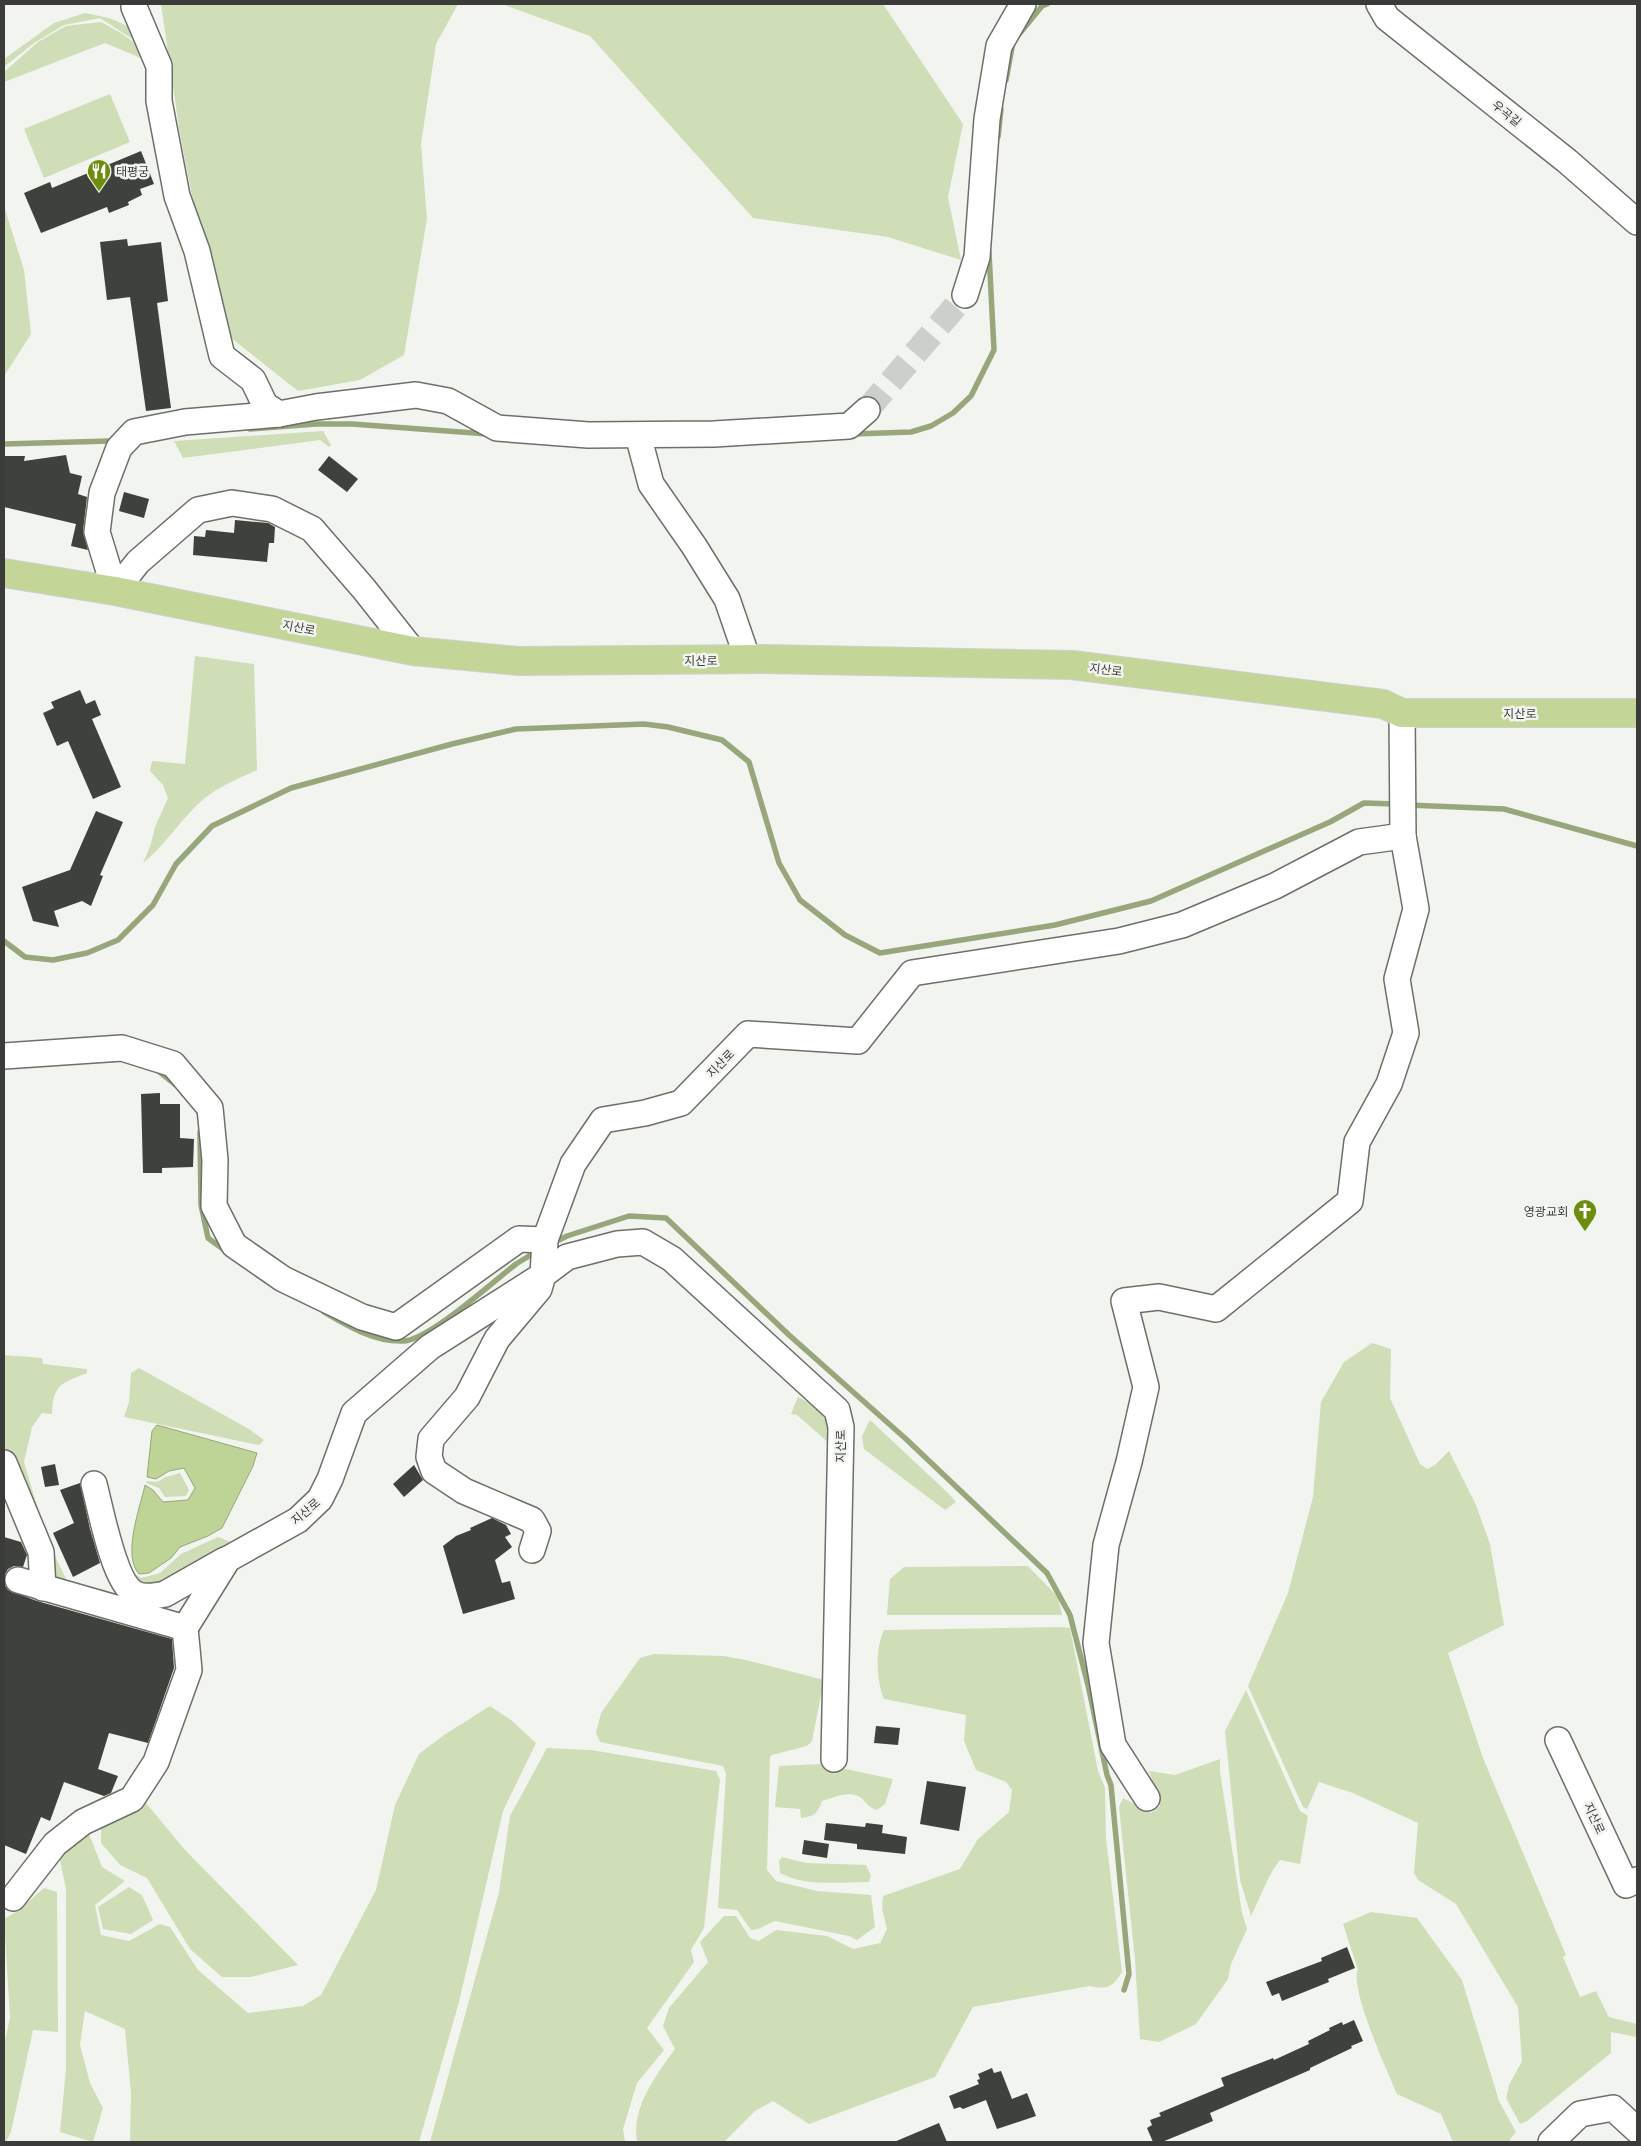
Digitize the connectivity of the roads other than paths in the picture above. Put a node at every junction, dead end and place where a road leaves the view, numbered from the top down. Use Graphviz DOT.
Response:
graph roads {
  1 [pos="1023,4"];
  2 [pos="1366,4"];
  3 [pos="134,7"];
  4 [pos="1383,11"];
  5 [pos="1637,222"];
  6 [pos="965,295"];
  7 [pos="867,410"];
  8 [pos="279,414"];
  9 [pos="638,435"];
  10 [pos="4,573"];
  11 [pos="115,591"];
  12 [pos="412,651"];
  13 [pos="748,660"];
  14 [pos="1402,713"];
  15 [pos="1637,713"];
  16 [pos="1403,826"];
  17 [pos="4,1056"];
  18 [pos="545,1240"];
  19 [pos="542,1275"];
  20 [pos="4,1463"];
  21 [pos="94,1484"];
  22 [pos="532,1550"];
  23 [pos="228,1559"];
  24 [pos="18,1580"];
  25 [pos="44,1588"];
  26 [pos="185,1628"];
  27 [pos="1558,1740"];
  28 [pos="834,1759"];
  29 [pos="1147,1798"];
  30 [pos="1637,1880"];
  31 [pos="13,1898"];
  32 [pos="1637,2130"];
  33 [pos="1552,2142"];
  1 -- 6 [label="street"];
  2 -- 4 [label="street, 우곡길"];
  3 -- 8 [label="street"];
  4 -- 5 [label="street, 우곡길"];
  7 -- 9 [label="street"];
  8 -- 9 [label="street"];
  8 -- 11 [label="street"];
  9 -- 13 [label="street"];
  10 -- 11 [label="main road, 지산로"];
  11 -- 12 [label="main road, 지산로"];
  11 -- 12 [label="street"];
  12 -- 13 [label="main road, 지산로"];
  13 -- 14 [label="main road, 지산로"];
  14 -- 15 [label="main road, 지산로"];
  14 -- 16 [label="street"];
  16 -- 18 [label="street, 지산로"];
  16 -- 29 [label="street"];
  17 -- 18 [label="street"];
  18 -- 19 [label="street, 지산로"];
  19 -- 22 [label="street, 지산로"];
  19 -- 23 [label="street, 지산로"];
  19 -- 28 [label="street, 지산로"];
  20 -- 25 [label="street"];
  21 -- 23 [label="street"];
  23 -- 26 [label="street, 지산로"];
  24 -- 25 [label="street"];
  25 -- 26 [label="street"];
  26 -- 31 [label="street"];
  27 -- 30 [label="street, 지산로"];
  32 -- 33 [label="street"];
}
